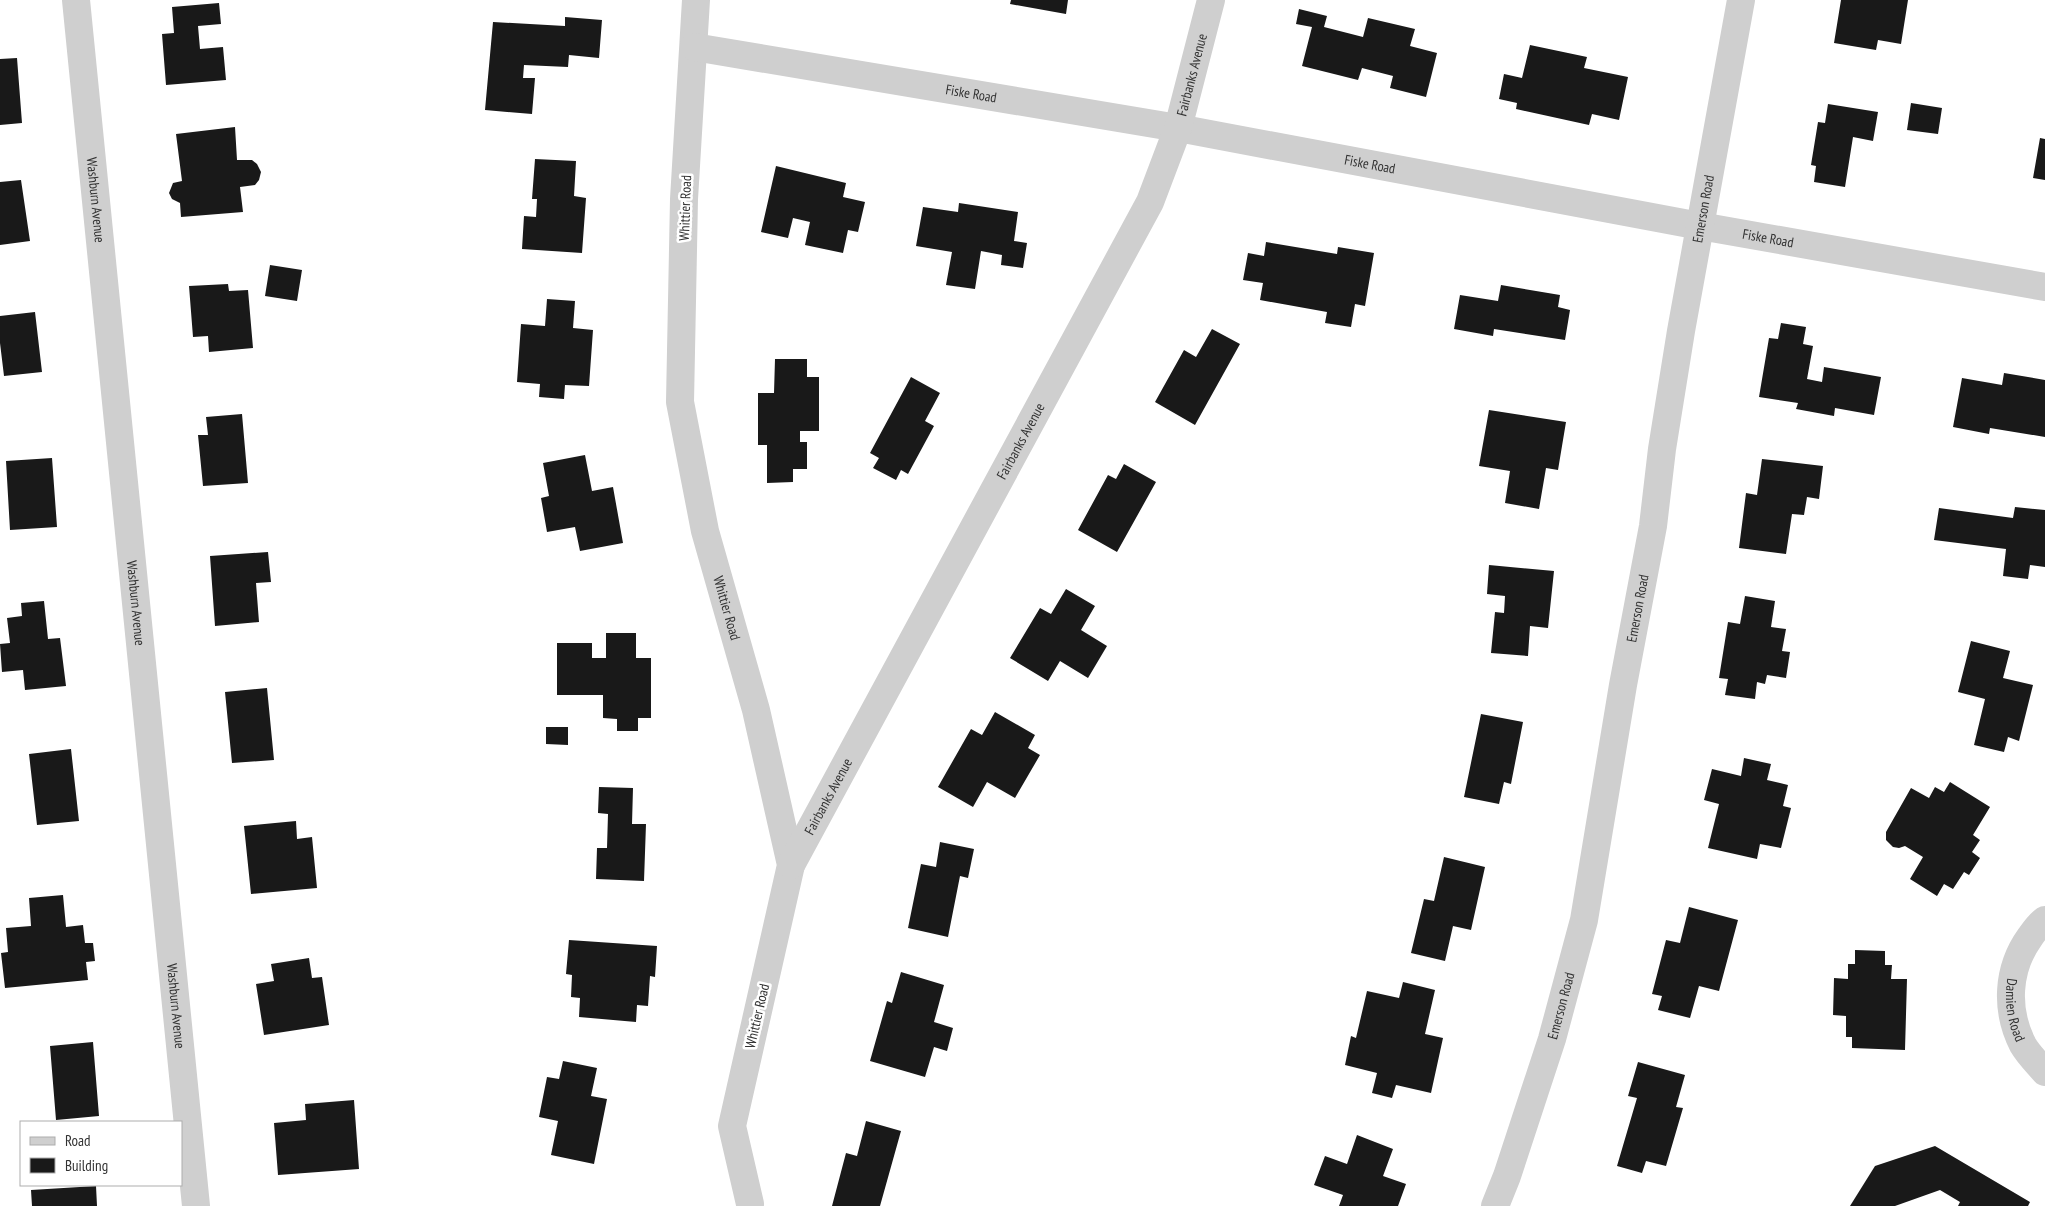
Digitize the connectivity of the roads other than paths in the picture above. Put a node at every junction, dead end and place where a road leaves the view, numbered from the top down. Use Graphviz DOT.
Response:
graph roads {
  1 [pos="76,0"];
  2 [pos="696,0"];
  3 [pos="1211,0"];
  4 [pos="1741,0"];
  5 [pos="694,47"];
  6 [pos="1178,128"];
  7 [pos="1700,226"];
  8 [pos="2045,287"];
  9 [pos="791,865"];
  10 [pos="2045,920"];
  11 [pos="2045,1072"];
  12 [pos="750,1204"];
  13 [pos="196,1206"];
  14 [pos="1495,1206"];
  1 -- 13 [label="street, Washburn Avenue"];
  2 -- 5 [label="street, Whittier Road"];
  3 -- 6 [label="street, Fairbanks Avenue"];
  4 -- 7 [label="street, Emerson Road"];
  5 -- 6 [label="street, Fiske Road"];
  5 -- 9 [label="street, Whittier Road"];
  6 -- 7 [label="street, Fiske Road"];
  6 -- 9 [label="street, Fairbanks Avenue"];
  7 -- 8 [label="street, Fiske Road"];
  7 -- 14 [label="street, Emerson Road"];
  9 -- 12 [label="street, Whittier Road"];
  10 -- 11 [label="street, Damien Road"];
}
